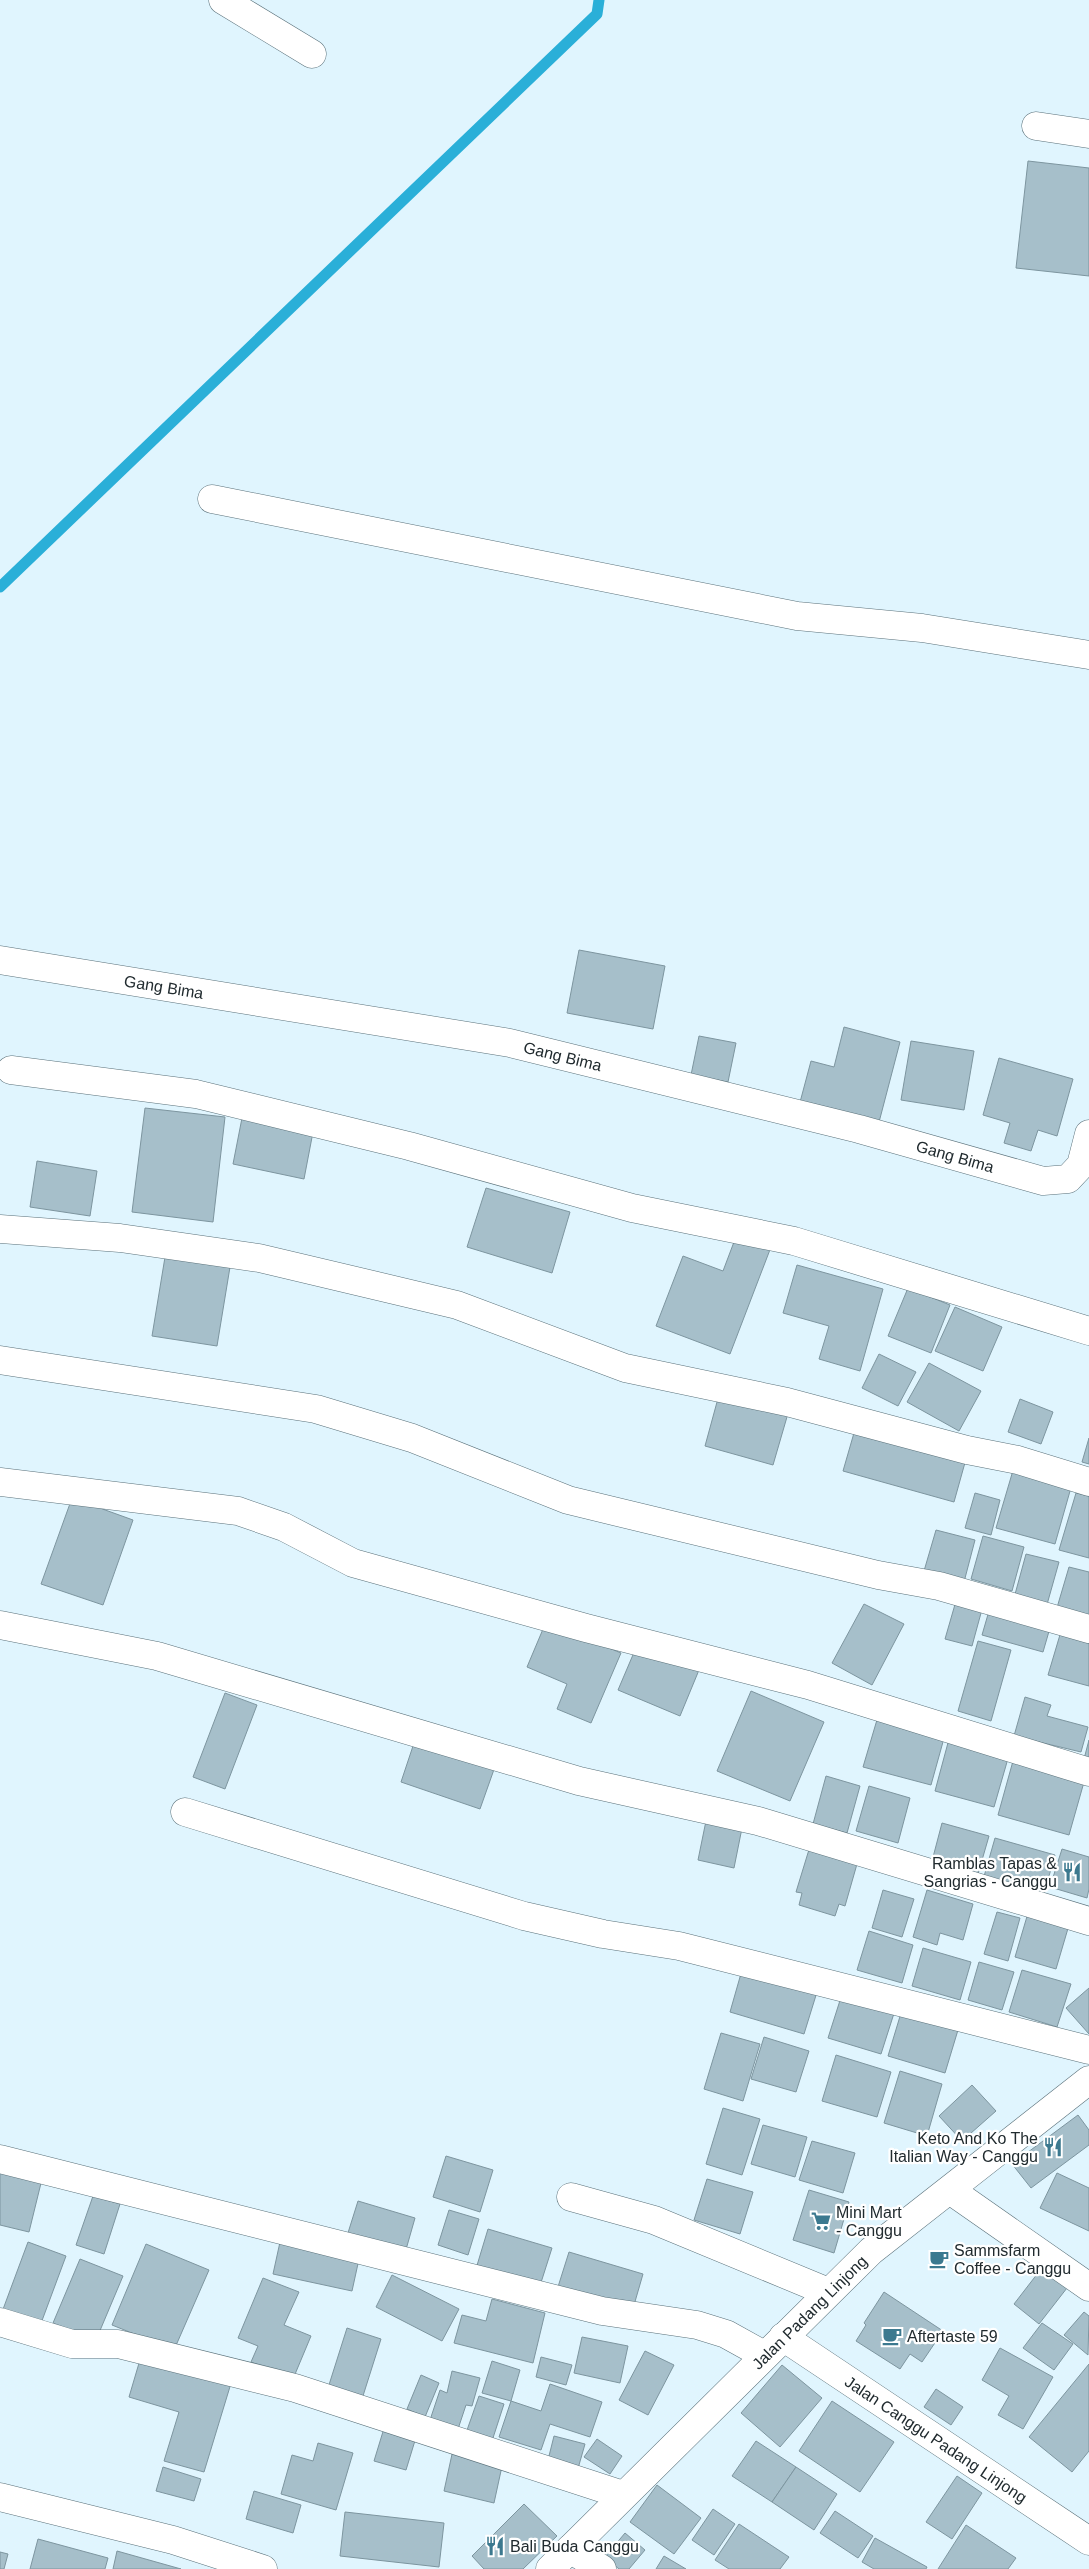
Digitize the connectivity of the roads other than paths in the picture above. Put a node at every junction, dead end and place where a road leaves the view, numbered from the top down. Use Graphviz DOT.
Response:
graph roads {
  1 [pos="223,0"];
  2 [pos="312,54"];
  3 [pos="1036,126"];
  4 [pos="1089,134"];
  5 [pos="212,499"];
  6 [pos="1089,655"];
  7 [pos="0,960"];
  8 [pos="11,1070"];
  9 [pos="1089,1134"];
  10 [pos="0,1229"];
  11 [pos="1089,1331"];
  12 [pos="0,1360"];
  13 [pos="0,1482"];
  14 [pos="1089,1482"];
  15 [pos="0,1625"];
  16 [pos="1089,1629"];
  17 [pos="1089,1772"];
  18 [pos="185,1812"];
  19 [pos="1089,1921"];
  20 [pos="1089,2050"];
  21 [pos="1087,2085"];
  22 [pos="0,2159"];
  23 [pos="950,2190"];
  24 [pos="571,2198"];
  25 [pos="1089,2287"];
  26 [pos="828,2292"];
  27 [pos="0,2322"];
  28 [pos="773,2346"];
  29 [pos="623,2494"];
  30 [pos="0,2497"];
  31 [pos="1089,2541"];
  32 [pos="570,2549"];
  33 [pos="263,2569"];
  34 [pos="550,2569"];
  35 [pos="602,2569"];
  1 -- 2 [label="street"];
  3 -- 4 [label="street"];
  5 -- 6 [label="street"];
  7 -- 9 [label="street, Gang Bima"];
  8 -- 11 [label="street"];
  10 -- 14 [label="street"];
  12 -- 16 [label="street"];
  13 -- 17 [label="street"];
  15 -- 19 [label="street"];
  18 -- 20 [label="street"];
  21 -- 23 [label="street, Jalan Padang Linjong"];
  22 -- 28 [label="street, Jalan Canggu Padang Linjong"];
  23 -- 25 [label="street"];
  23 -- 26 [label="street, Jalan Padang Linjong"];
  24 -- 26 [label="street"];
  26 -- 28 [label="street, Jalan Padang Linjong"];
  27 -- 29 [label="street"];
  28 -- 29 [label="street, Jalan Padang Linjong"];
  28 -- 31 [label="street, Jalan Canggu Padang Linjong"];
  29 -- 32 [label="street, Jalan Padang Linjong"];
  30 -- 33 [label="street"];
  32 -- 34 [label="street, Jalan Padang Linjong"];
  32 -- 35 [label="street"];
}
